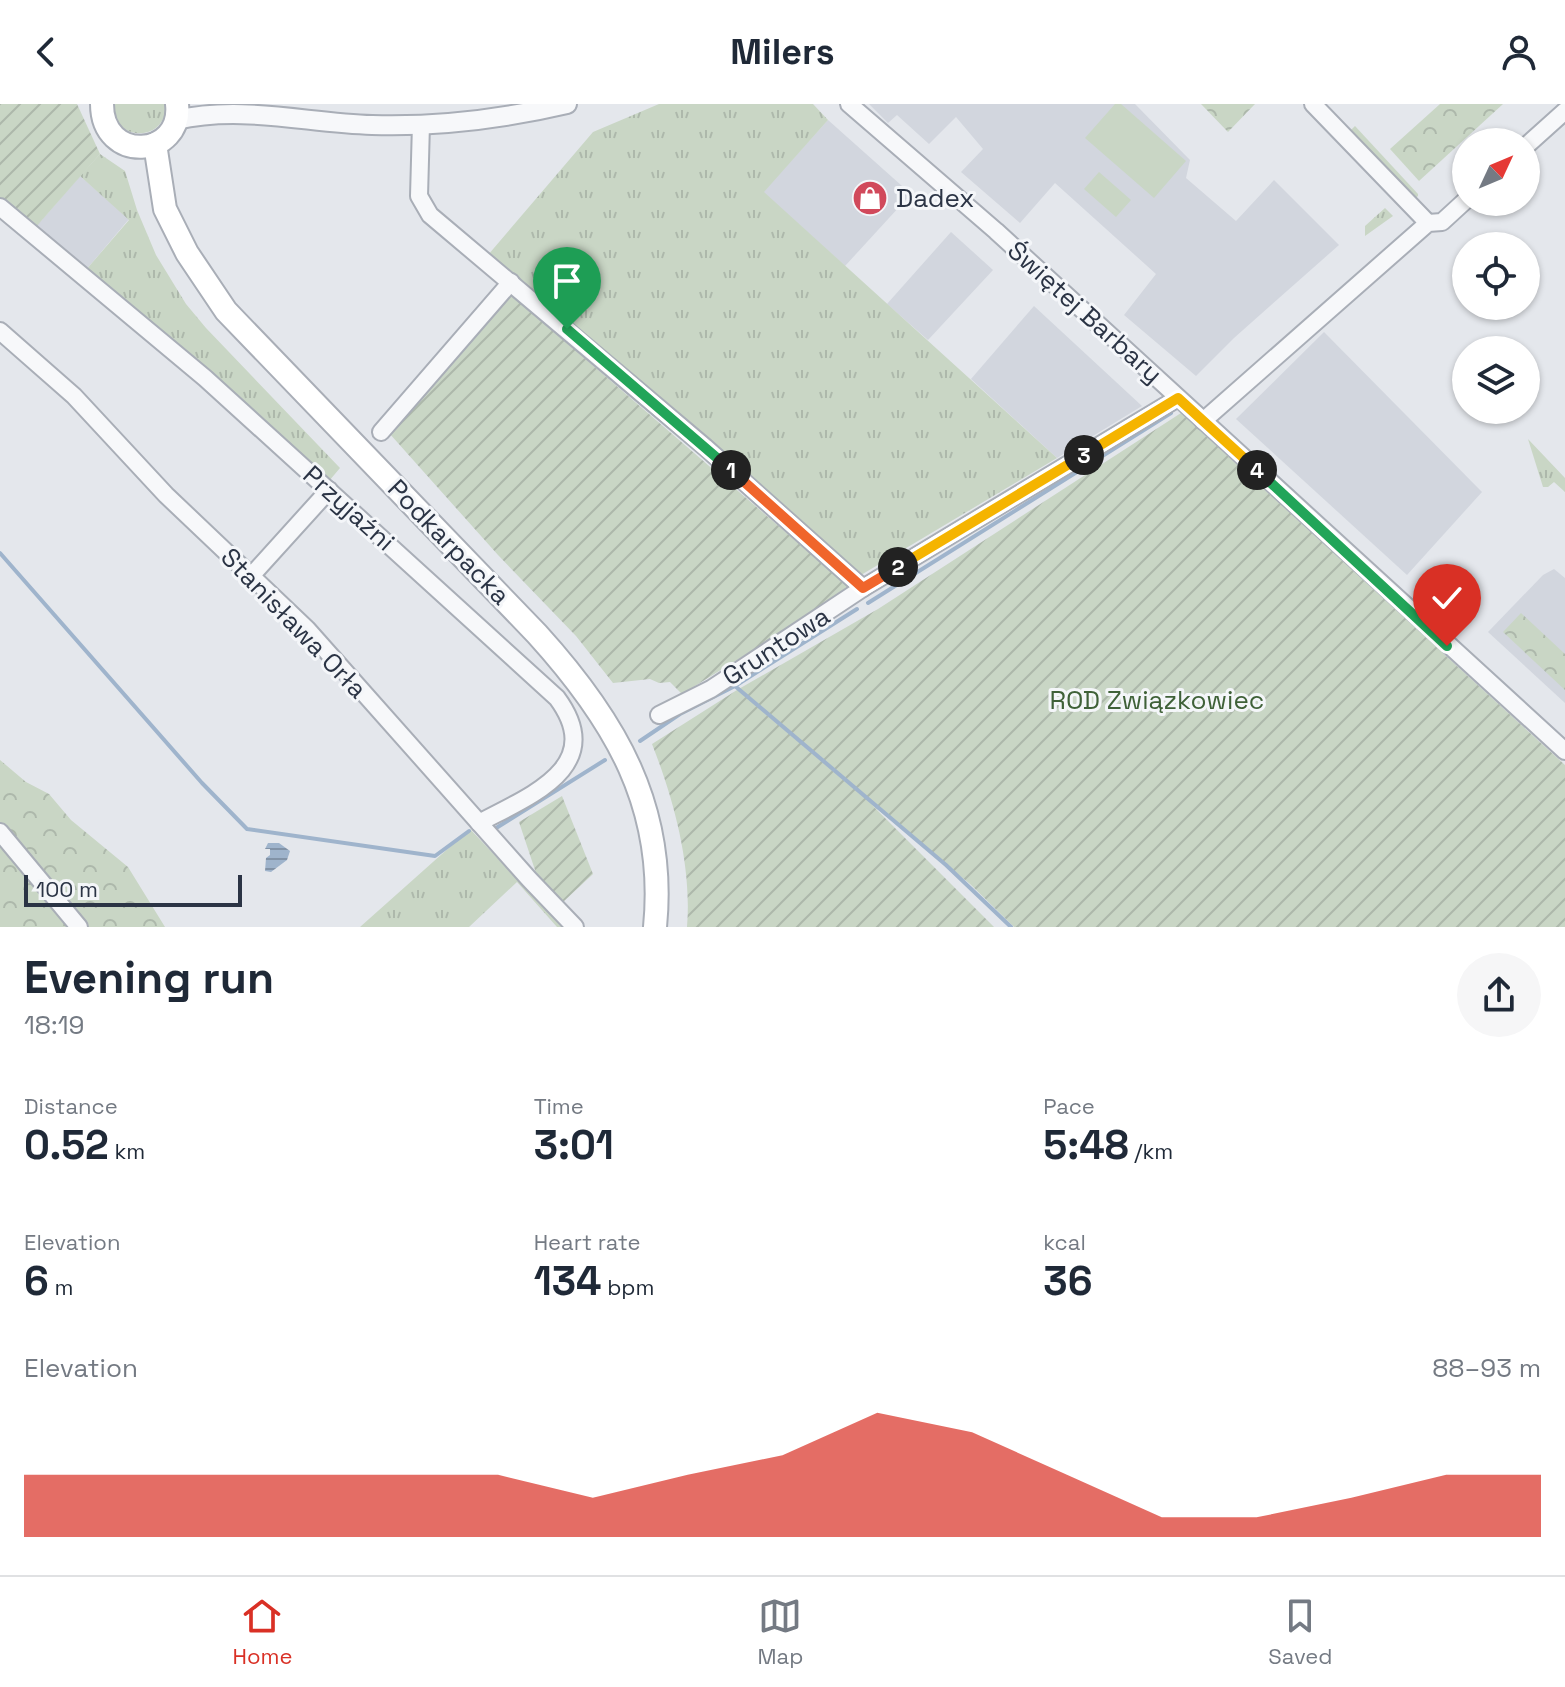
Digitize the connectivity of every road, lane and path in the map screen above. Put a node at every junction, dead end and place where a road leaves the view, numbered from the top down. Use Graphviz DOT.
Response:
graph roads {
  1 [pos="102,104"];
  2 [pos="241,104"];
  3 [pos="567,104"];
  4 [pos="849,104"];
  5 [pos="1317,105"];
  6 [pos="281,110"];
  7 [pos="1565,111"];
  8 [pos="177,112"];
  9 [pos="421,124"];
  10 [pos="1540,133"];
  11 [pos="147,146"];
  12 [pos="0,207"];
  13 [pos="1452,213"];
  14 [pos="1428,223"];
  15 [pos="511,282"];
  16 [pos="0,331"];
  17 [pos="1178,398"];
  18 [pos="1203,421"];
  19 [pos="381,432"];
  20 [pos="329,490"];
  21 [pos="252,575"];
  22 [pos="863,588"];
  23 [pos="659,715"];
  24 [pos="1565,751"];
  25 [pos="479,823"];
  26 [pos="0,832"];
  27 [pos="79,927"];
  28 [pos="575,927"];
  29 [pos="655,927"];
  1 -- 11 [label="main road"];
  2 -- 6 [label="street"];
  3 -- 9 [label="street"];
  4 -- 17 [label="street, Świętej Barbary"];
  5 -- 14 [label="street"];
  6 -- 8 [label="street"];
  6 -- 9 [label="street"];
  7 -- 10 [label="street"];
  8 -- 11 [label="main road"];
  9 -- 15 [label="street"];
  11 -- 29 [label="main road, Podkarpacka"];
  12 -- 20 [label="street, Przyjaźni"];
  13 -- 14 [label="street"];
  14 -- 18 [label="street"];
  15 -- 19 [label="street"];
  15 -- 22 [label="street"];
  16 -- 21 [label="street, Stanisława Orła"];
  17 -- 18 [label="street, Świętej Barbary"];
  17 -- 22 [label="street, Gruntowa"];
  18 -- 24 [label="street, Świętej Barbary"];
  20 -- 21 [label="street"];
  20 -- 25 [label="street, Przyjaźni"];
  21 -- 25 [label="street, Stanisława Orła"];
  22 -- 23 [label="street, Gruntowa"];
  25 -- 28 [label="street, Stanisława Orła"];
  26 -- 27 [label="street"];
}
